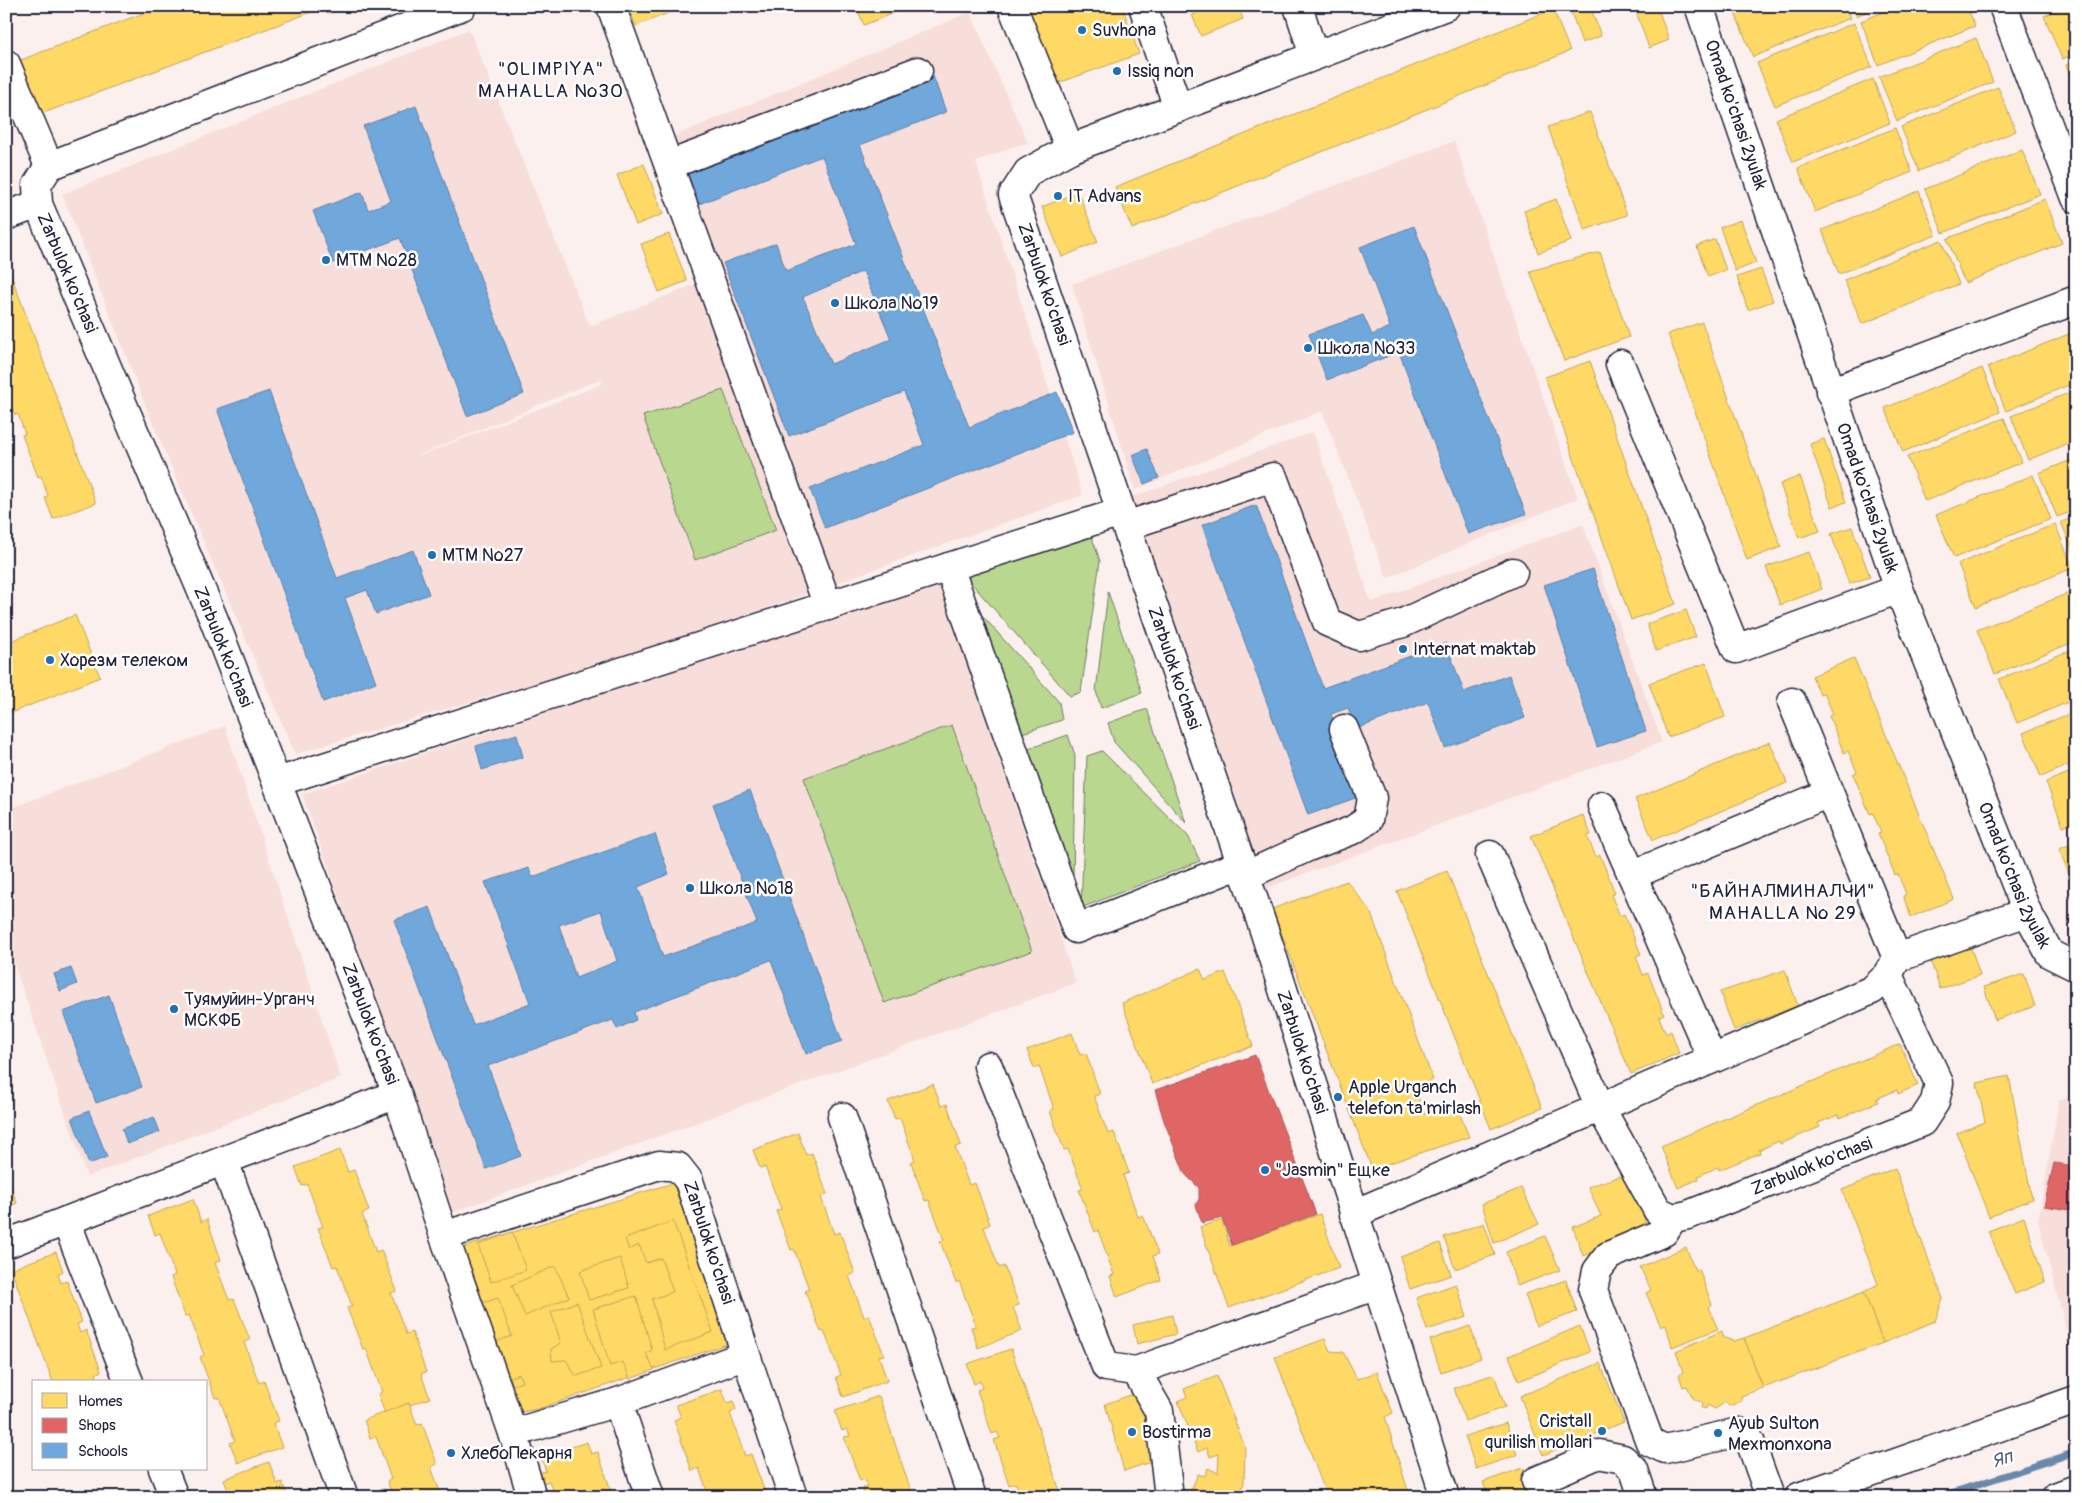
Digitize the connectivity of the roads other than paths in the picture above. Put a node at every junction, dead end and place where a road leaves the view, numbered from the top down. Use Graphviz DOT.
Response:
graph roads {
  1 [pos="462,6"];
  2 [pos="612,6"];
  3 [pos="1012,6"];
  4 [pos="1143,6"];
  5 [pos="1298,6"];
  6 [pos="1446,6"];
  7 [pos="1699,6"];
  8 [pos="2003,6"];
  9 [pos="1314,56"];
  10 [pos="6,64"];
  11 [pos="918,71"];
  12 [pos="1178,108"];
  13 [pos="1070,149"];
  14 [pos="669,165"];
  15 [pos="49,166"];
  16 [pos="2076,198"];
  17 [pos="38,204"];
  18 [pos="6,216"];
  19 [pos="2076,300"];
  20 [pos="1620,364"];
  21 [pos="1830,392"];
  22 [pos="1124,519"];
  23 [pos="949,567"];
  24 [pos="1513,572"];
  25 [pos="1898,589"];
  26 [pos="828,606"];
  27 [pos="1792,702"];
  28 [pos="1344,729"];
  29 [pos="277,782"];
  30 [pos="1829,793"];
  31 [pos="1602,806"];
  32 [pos="1490,855"];
  33 [pos="1243,870"];
  34 [pos="1632,875"];
  35 [pos="2027,912"];
  36 [pos="1892,966"];
  37 [pos="2076,967"];
  38 [pos="1712,1060"];
  39 [pos="988,1066"];
  40 [pos="398,1094"];
  41 [pos="1600,1107"];
  42 [pos="842,1117"];
  43 [pos="224,1161"];
  44 [pos="1354,1214"];
  45 [pos="1673,1218"];
  46 [pos="66,1221"];
  47 [pos="444,1236"];
  48 [pos="6,1244"];
  49 [pos="1377,1285"];
  50 [pos="746,1355"];
  51 [pos="1136,1371"];
  52 [pos="128,1380"];
  53 [pos="2076,1400"];
  54 [pos="618,1402"];
  55 [pos="513,1433"];
  56 [pos="163,1470"];
  57 [pos="1536,1481"];
  58 [pos="2076,1488"];
  59 [pos="1832,1491"];
  60 [pos="174,1497"];
  61 [pos="344,1497"];
  62 [pos="532,1497"];
  63 [pos="650,1497"];
  64 [pos="793,1497"];
  65 [pos="972,1497"];
  66 [pos="1169,1497"];
  67 [pos="1445,1497"];
  68 [pos="1643,1497"];
  69 [pos="1770,1497"];
  70 [pos="1799,1497"];
  71 [pos="2054,1497"];
  1 -- 15 [label="street"];
  2 -- 14 [label="street"];
  3 -- 13 [label="street"];
  4 -- 12 [label="street"];
  5 -- 9 [label="street"];
  6 -- 9 [label="street, Zarbulok ko'chasi"];
  7 -- 21 [label="street, Omad ko'chasi 2yulak"];
  8 -- 16 [label="street"];
  9 -- 12 [label="street, Zarbulok ko'chasi"];
  10 -- 15 [label="street"];
  11 -- 14 [label="street"];
  12 -- 13 [label="street, Zarbulok ko'chasi"];
  13 -- 22 [label="street, Zarbulok ko'chasi"];
  14 -- 26 [label="street"];
  15 -- 17 [label="street, Zarbulok ko'chasi"];
  17 -- 18 [label="street, Zarbulok ko'chasi"];
  17 -- 29 [label="street, Zarbulok ko'chasi"];
  19 -- 21 [label="street"];
  20 -- 25 [label="street"];
  21 -- 25 [label="street, Omad ko'chasi 2yulak"];
  22 -- 23 [label="street"];
  22 -- 24 [label="street"];
  22 -- 33 [label="street, Zarbulok ko'chasi"];
  23 -- 26 [label="street"];
  23 -- 33 [label="street"];
  25 -- 35 [label="street, Omad ko'chasi 2yulak"];
  26 -- 29 [label="street"];
  27 -- 30 [label="street"];
  28 -- 33 [label="street"];
  29 -- 40 [label="street, Zarbulok ko'chasi"];
  30 -- 34 [label="street"];
  30 -- 36 [label="street"];
  31 -- 34 [label="street"];
  32 -- 41 [label="street"];
  33 -- 44 [label="street, Zarbulok ko'chasi"];
  34 -- 38 [label="street"];
  35 -- 36 [label="street"];
  35 -- 37 [label="street, Omad ko'chasi 2yulak"];
  36 -- 38 [label="street"];
  36 -- 45 [label="street, Zarbulok ko'chasi"];
  38 -- 41 [label="street"];
  39 -- 51 [label="street"];
  40 -- 43 [label="street, Zarbulok ko'chasi"];
  40 -- 47 [label="street, Zarbulok ko'chasi"];
  41 -- 44 [label="street"];
  41 -- 45 [label="street"];
  42 -- 65 [label="street"];
  43 -- 46 [label="street, Zarbulok ko'chasi"];
  43 -- 61 [label="street"];
  44 -- 49 [label="street, Zarbulok ko'chasi"];
  45 -- 69 [label="street"];
  46 -- 48 [label="street, Zarbulok ko'chasi"];
  46 -- 52 [label="street"];
  47 -- 50 [label="street, Zarbulok ko'chasi"];
  47 -- 55 [label="street, Zarbulok ko'chasi"];
  49 -- 51 [label="street"];
  49 -- 67 [label="street, Zarbulok ko'chasi"];
  50 -- 54 [label="street"];
  50 -- 64 [label="street, Zarbulok ko'chasi"];
  51 -- 66 [label="street"];
  53 -- 59 [label="street"];
  54 -- 55 [label="street"];
  54 -- 63 [label="street"];
  55 -- 62 [label="street, Zarbulok ko'chasi"];
  56 -- 60 [label="street"];
  57 -- 68 [label="street"];
  58 -- 71 [label="street"];
  59 -- 70 [label="street"];
}
